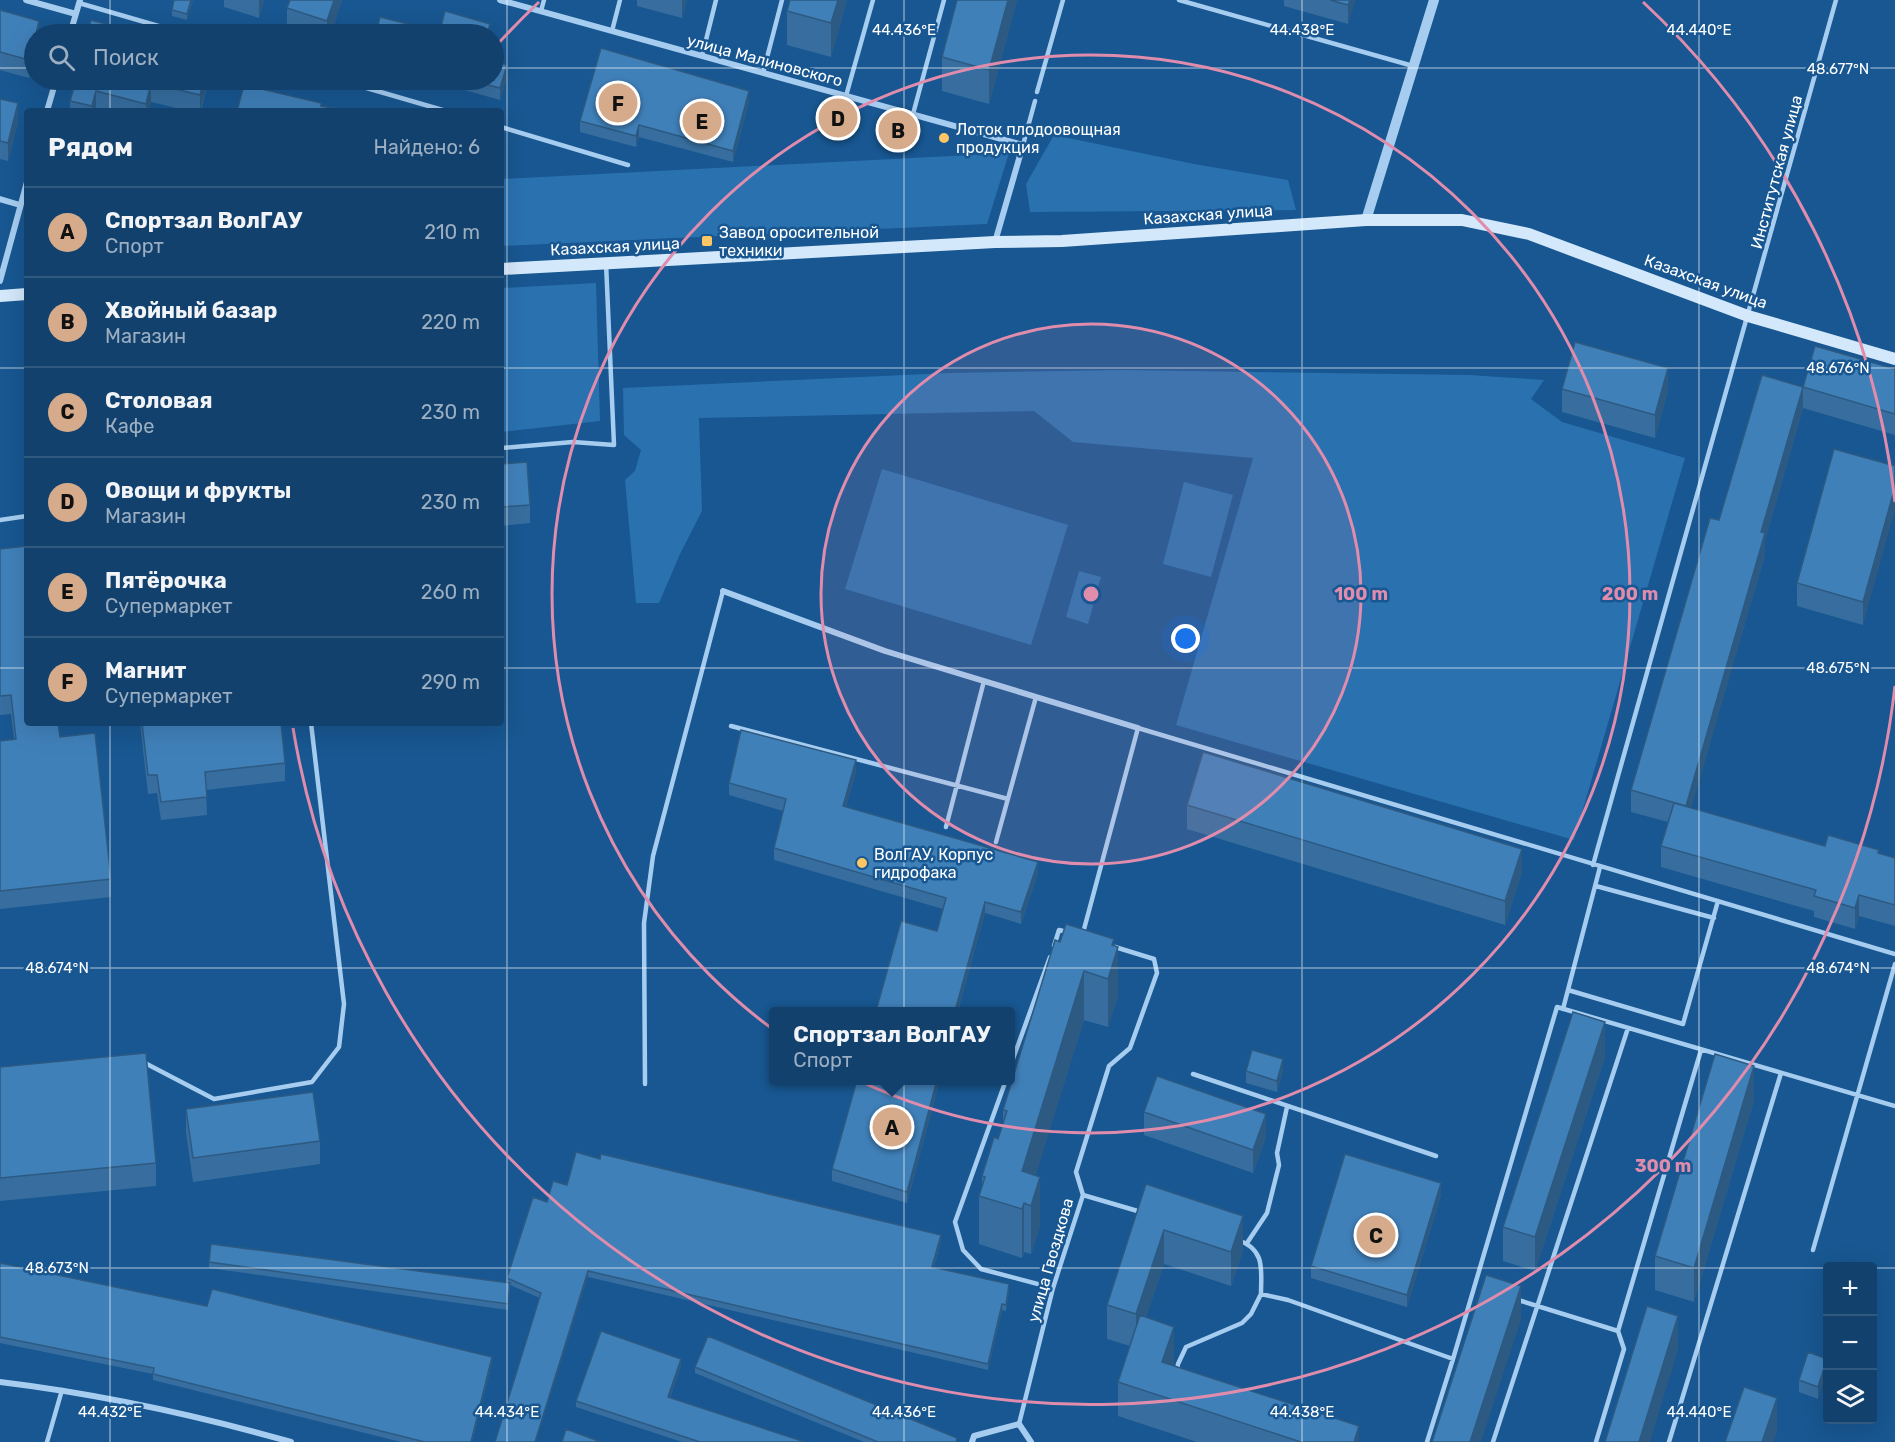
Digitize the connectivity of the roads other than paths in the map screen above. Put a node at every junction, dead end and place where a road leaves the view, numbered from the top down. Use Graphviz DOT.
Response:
graph roads {
  1 [pos="26,0"];
  2 [pos="500,0"];
  3 [pos="544,0"];
  4 [pos="620,0"];
  5 [pos="716,0"];
  6 [pos="782,0"];
  7 [pos="873,0"];
  8 [pos="944,0"];
  9 [pos="1063,0"];
  10 [pos="1179,0"];
  11 [pos="1434,0"];
  12 [pos="1836,0"];
  13 [pos="79,1"];
  14 [pos="541,11"];
  15 [pos="75,14"];
  16 [pos="72,24"];
  17 [pos="154,24"];
  18 [pos="612,31"];
  19 [pos="702,56"];
  20 [pos="1413,66"];
  21 [pos="763,73"];
  22 [pos="54,90"];
  23 [pos="374,90"];
  24 [pos="1037,92"];
  25 [pos="846,96"];
  26 [pos="1035,101"];
  27 [pos="48,108"];
  28 [pos="436,108"];
  29 [pos="913,114"];
  30 [pos="504,128"];
  31 [pos="1023,145"];
  32 [pos="628,165"];
  33 [pos="24,192"];
  34 [pos="0,199"];
  35 [pos="20,205"];
  36 [pos="1366,220"];
  37 [pos="995,242"];
  38 [pos="606,263"];
  39 [pos="504,269"];
  40 [pos="0,281"];
  41 [pos="24,294"];
  42 [pos="0,296"];
  43 [pos="1748,316"];
  44 [pos="1895,359"];
  45 [pos="504,448"];
  46 [pos="24,516"];
  47 [pos="0,520"];
  48 [pos="723,591"];
  49 [pos="984,681"];
  50 [pos="1036,697"];
  51 [pos="311,726"];
  52 [pos="731,726"];
  53 [pos="1138,728"];
  54 [pos="958,785"];
  55 [pos="1008,799"];
  56 [pos="946,826"];
  57 [pos="996,842"];
  58 [pos="1593,865"];
  59 [pos="1600,867"];
  60 [pos="1596,886"];
  61 [pos="1718,902"];
  62 [pos="1714,918"];
  63 [pos="1071,933"];
  64 [pos="1092,940"];
  65 [pos="1113,946"];
  66 [pos="1895,954"];
  67 [pos="1895,964"];
  68 [pos="1568,990"];
  69 [pos="1563,1009"];
  70 [pos="1628,1028"];
  71 [pos="1701,1050"];
  72 [pos="1015,1056"];
  73 [pos="130,1063"];
  74 [pos="1781,1073"];
  75 [pos="1193,1074"];
  76 [pos="645,1084"];
  77 [pos="1004,1085"];
  78 [pos="1857,1095"];
  79 [pos="1287,1107"];
  80 [pos="1895,1107"];
  81 [pos="1436,1156"];
  82 [pos="1083,1195"];
  83 [pos="1151,1215"];
  84 [pos="1230,1237"];
  85 [pos="1247,1243"];
  86 [pos="1814,1250"];
  87 [pos="1474,1287"];
  88 [pos="1053,1288"];
  89 [pos="1485,1290"];
  90 [pos="1261,1294"];
  91 [pos="1517,1300"];
  92 [pos="1538,1306"];
  93 [pos="1618,1331"];
  94 [pos="1453,1359"];
  95 [pos="1177,1376"];
  96 [pos="0,1382"];
  97 [pos="62,1390"];
  98 [pos="1019,1424"];
  99 [pos="47,1442"];
  100 [pos="291,1442"];
  101 [pos="972,1442"];
  102 [pos="1031,1442"];
  103 [pos="1427,1442"];
  104 [pos="1493,1442"];
  105 [pos="1596,1442"];
  106 [pos="1669,1442"];
  1 -- 15 [label="street"];
  2 -- 14 [label="street, улица Малиновского"];
  3 -- 14 [label="lane"];
  4 -- 18 [label="lane"];
  5 -- 19 [label="lane"];
  6 -- 21 [label="lane"];
  7 -- 25 [label="lane"];
  8 -- 29 [label="lane"];
  9 -- 24 [label="lane"];
  10 -- 20 [label="lane"];
  11 -- 20 [label="street"];
  12 -- 43 [label="lane, Институтская улица"];
  13 -- 15 [label="street"];
  13 -- 17 [label="lane"];
  14 -- 18 [label="street, улица Малиновского"];
  15 -- 16 [label="street"];
  18 -- 19 [label="street, улица Малиновского"];
  19 -- 21 [label="street, улица Малиновского"];
  20 -- 36 [label="street"];
  21 -- 25 [label="street, улица Малиновского"];
  22 -- 27 [label="street"];
  23 -- 28 [label="lane"];
  25 -- 29 [label="street, улица Малиновского"];
  26 -- 31 [label="lane"];
  29 -- 31 [label="street, улица Малиновского"];
  30 -- 32 [label="lane"];
  31 -- 37 [label="street"];
  33 -- 35 [label="street"];
  34 -- 35 [label="street"];
  35 -- 40 [label="street"];
  36 -- 37 [label="main road, Казахская улица"];
  36 -- 43 [label="main road, Казахская улица"];
  37 -- 38 [label="main road, Казахская улица"];
  38 -- 39 [label="main road, Казахская улица"];
  38 -- 45 [label="lane"];
  41 -- 42 [label="main road"];
  43 -- 44 [label="main road, Казахская улица"];
  43 -- 58 [label="lane, Институтская улица"];
  46 -- 47 [label="lane"];
  48 -- 49 [label="street"];
  48 -- 76 [label="lane"];
  49 -- 50 [label="street"];
  49 -- 54 [label="lane"];
  50 -- 53 [label="street"];
  50 -- 55 [label="lane"];
  51 -- 73 [label="lane"];
  52 -- 54 [label="lane"];
  53 -- 58 [label="lane"];
  53 -- 64 [label="lane"];
  54 -- 55 [label="lane"];
  54 -- 56 [label="lane"];
  55 -- 57 [label="lane"];
  58 -- 59 [label="lane"];
  59 -- 60 [label="lane"];
  59 -- 61 [label="lane"];
  60 -- 62 [label="lane"];
  60 -- 68 [label="lane"];
  61 -- 62 [label="lane"];
  61 -- 66 [label="lane"];
  62 -- 68 [label="lane"];
  63 -- 72 [label="lane"];
  65 -- 82 [label="lane, улица Гвоздкова"];
  67 -- 78 [label="lane"];
  68 -- 69 [label="lane"];
  69 -- 70 [label="lane"];
  69 -- 87 [label="lane"];
  70 -- 71 [label="lane"];
  70 -- 92 [label="lane"];
  71 -- 74 [label="lane"];
  71 -- 93 [label="lane"];
  74 -- 78 [label="lane"];
  74 -- 106 [label="lane"];
  75 -- 79 [label="lane"];
  77 -- 88 [label="lane"];
  78 -- 80 [label="lane"];
  78 -- 86 [label="lane"];
  79 -- 81 [label="lane"];
  79 -- 85 [label="lane"];
  82 -- 83 [label="lane"];
  82 -- 88 [label="lane, улица Гвоздкова"];
  84 -- 85 [label="lane"];
  85 -- 90 [label="lane"];
  87 -- 89 [label="lane"];
  87 -- 94 [label="lane"];
  88 -- 98 [label="lane, улица Гвоздкова"];
  90 -- 94 [label="lane"];
  90 -- 95 [label="lane"];
  91 -- 92 [label="lane"];
  92 -- 93 [label="lane"];
  92 -- 104 [label="lane"];
  93 -- 105 [label="lane"];
  94 -- 103 [label="lane"];
  96 -- 97 [label="street"];
  97 -- 99 [label="lane"];
  97 -- 100 [label="street"];
  98 -- 101 [label="street"];
  98 -- 102 [label="street"];
}
